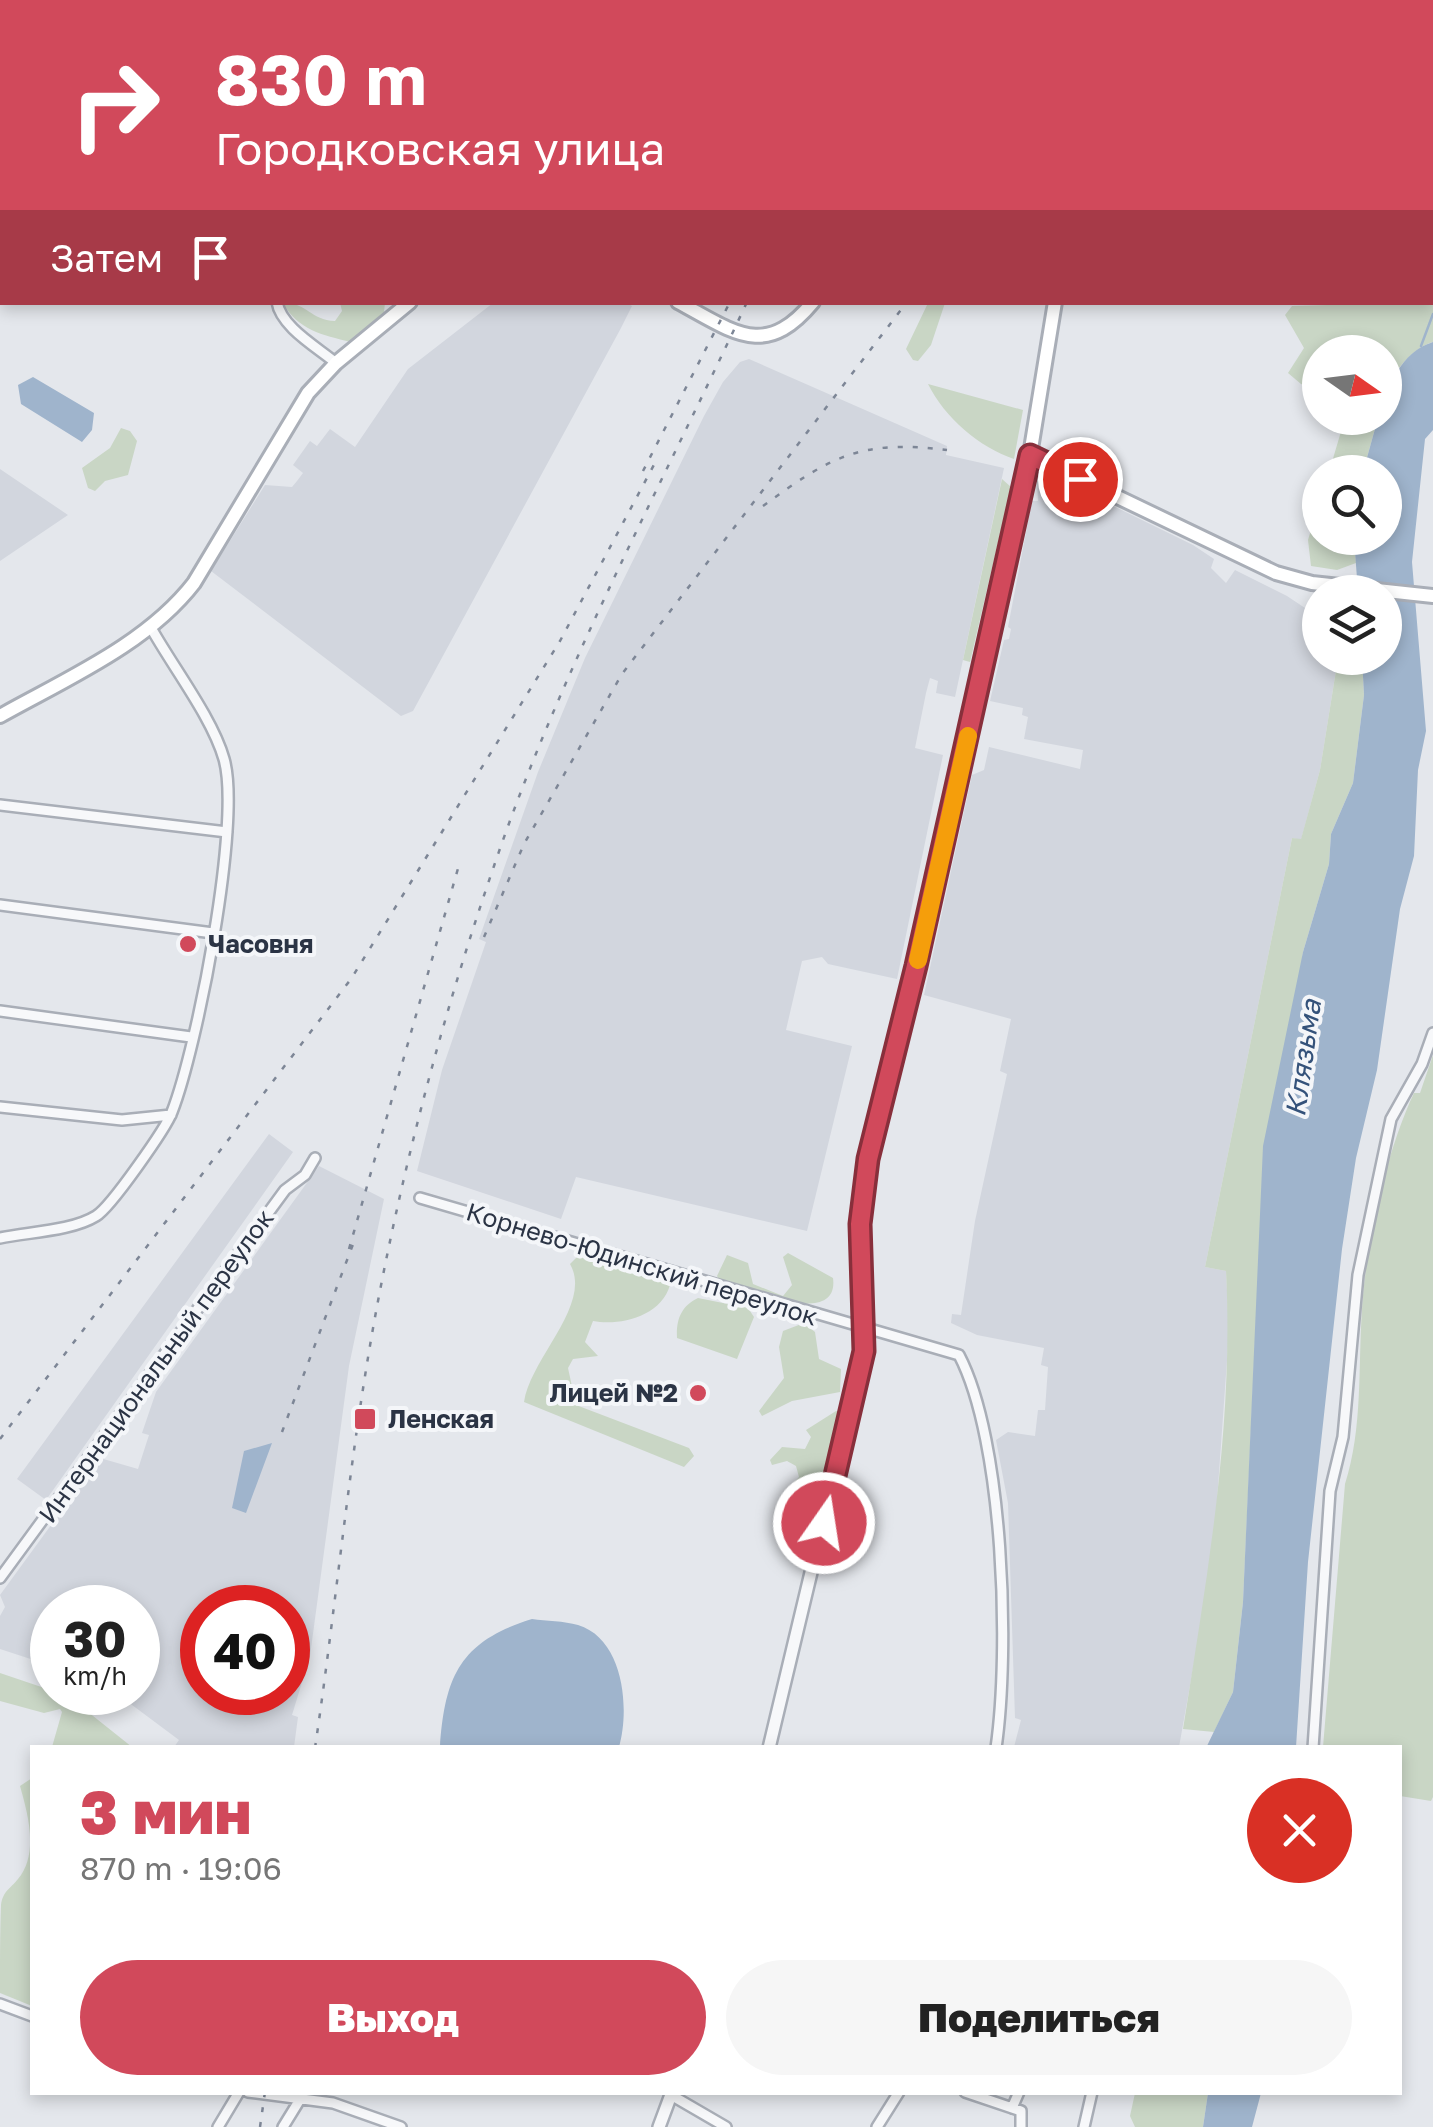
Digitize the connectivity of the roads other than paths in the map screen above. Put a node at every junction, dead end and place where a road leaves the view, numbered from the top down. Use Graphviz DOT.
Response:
graph roads {
  1 [pos="277,305"];
  2 [pos="406,305"];
  3 [pos="684,305"];
  4 [pos="810,305"];
  5 [pos="1054,305"];
  6 [pos="336,363"];
  7 [pos="1030,455"];
  8 [pos="1433,596"];
  9 [pos="150,626"];
  10 [pos="0,716"];
  11 [pos="0,805"];
  12 [pos="228,832"];
  13 [pos="0,905"];
  14 [pos="213,933"];
  15 [pos="0,1010"];
  16 [pos="1433,1033"];
  17 [pos="191,1037"];
  18 [pos="0,1107"];
  19 [pos="172,1114"];
  20 [pos="315,1158"];
  21 [pos="420,1198"];
  22 [pos="0,1238"];
  23 [pos="864,1330"];
  24 [pos="0,1578"];
  25 [pos="770,1745"];
  26 [pos="996,1745"];
  27 [pos="1312,1745"];
  28 [pos="0,2004"];
  29 [pos="30,2015"];
  30 [pos="237,2095"];
  31 [pos="265,2095"];
  32 [pos="671,2095"];
  33 [pos="673,2095"];
  34 [pos="897,2095"];
  35 [pos="974,2095"];
  36 [pos="1018,2095"];
  37 [pos="1091,2095"];
  38 [pos="299,2101"];
  39 [pos="1012,2108"];
  40 [pos="218,2127"];
  41 [pos="282,2127"];
  42 [pos="401,2127"];
  43 [pos="659,2127"];
  44 [pos="726,2127"];
  45 [pos="877,2127"];
  46 [pos="1021,2127"];
  47 [pos="1084,2127"];
  1 -- 6 [label="street"];
  2 -- 6 [label="main road"];
  3 -- 4 [label="main road"];
  5 -- 7 [label="main road"];
  6 -- 9 [label="main road"];
  7 -- 8 [label="main road"];
  7 -- 23 [label="street"];
  9 -- 10 [label="main road"];
  9 -- 12 [label="street"];
  11 -- 12 [label="street"];
  12 -- 14 [label="street"];
  13 -- 14 [label="street"];
  14 -- 17 [label="street"];
  15 -- 17 [label="street"];
  16 -- 27 [label="street"];
  17 -- 19 [label="street"];
  18 -- 19 [label="street"];
  19 -- 22 [label="street"];
  20 -- 24 [label="street, Интернациональный переулок"];
  21 -- 23 [label="street, Корнево-Юдинский переулок"];
  23 -- 25 [label="street"];
  23 -- 26 [label="street, Корнево-Юдинский переулок"];
  28 -- 29 [label="street"];
  30 -- 40 [label="street"];
  31 -- 38 [label="street"];
  32 -- 43 [label="street"];
  33 -- 44 [label="street"];
  34 -- 45 [label="street"];
  35 -- 39 [label="street"];
  36 -- 39 [label="street"];
  37 -- 47 [label="street"];
  38 -- 41 [label="street"];
  38 -- 42 [label="street"];
  39 -- 46 [label="street"];
}
